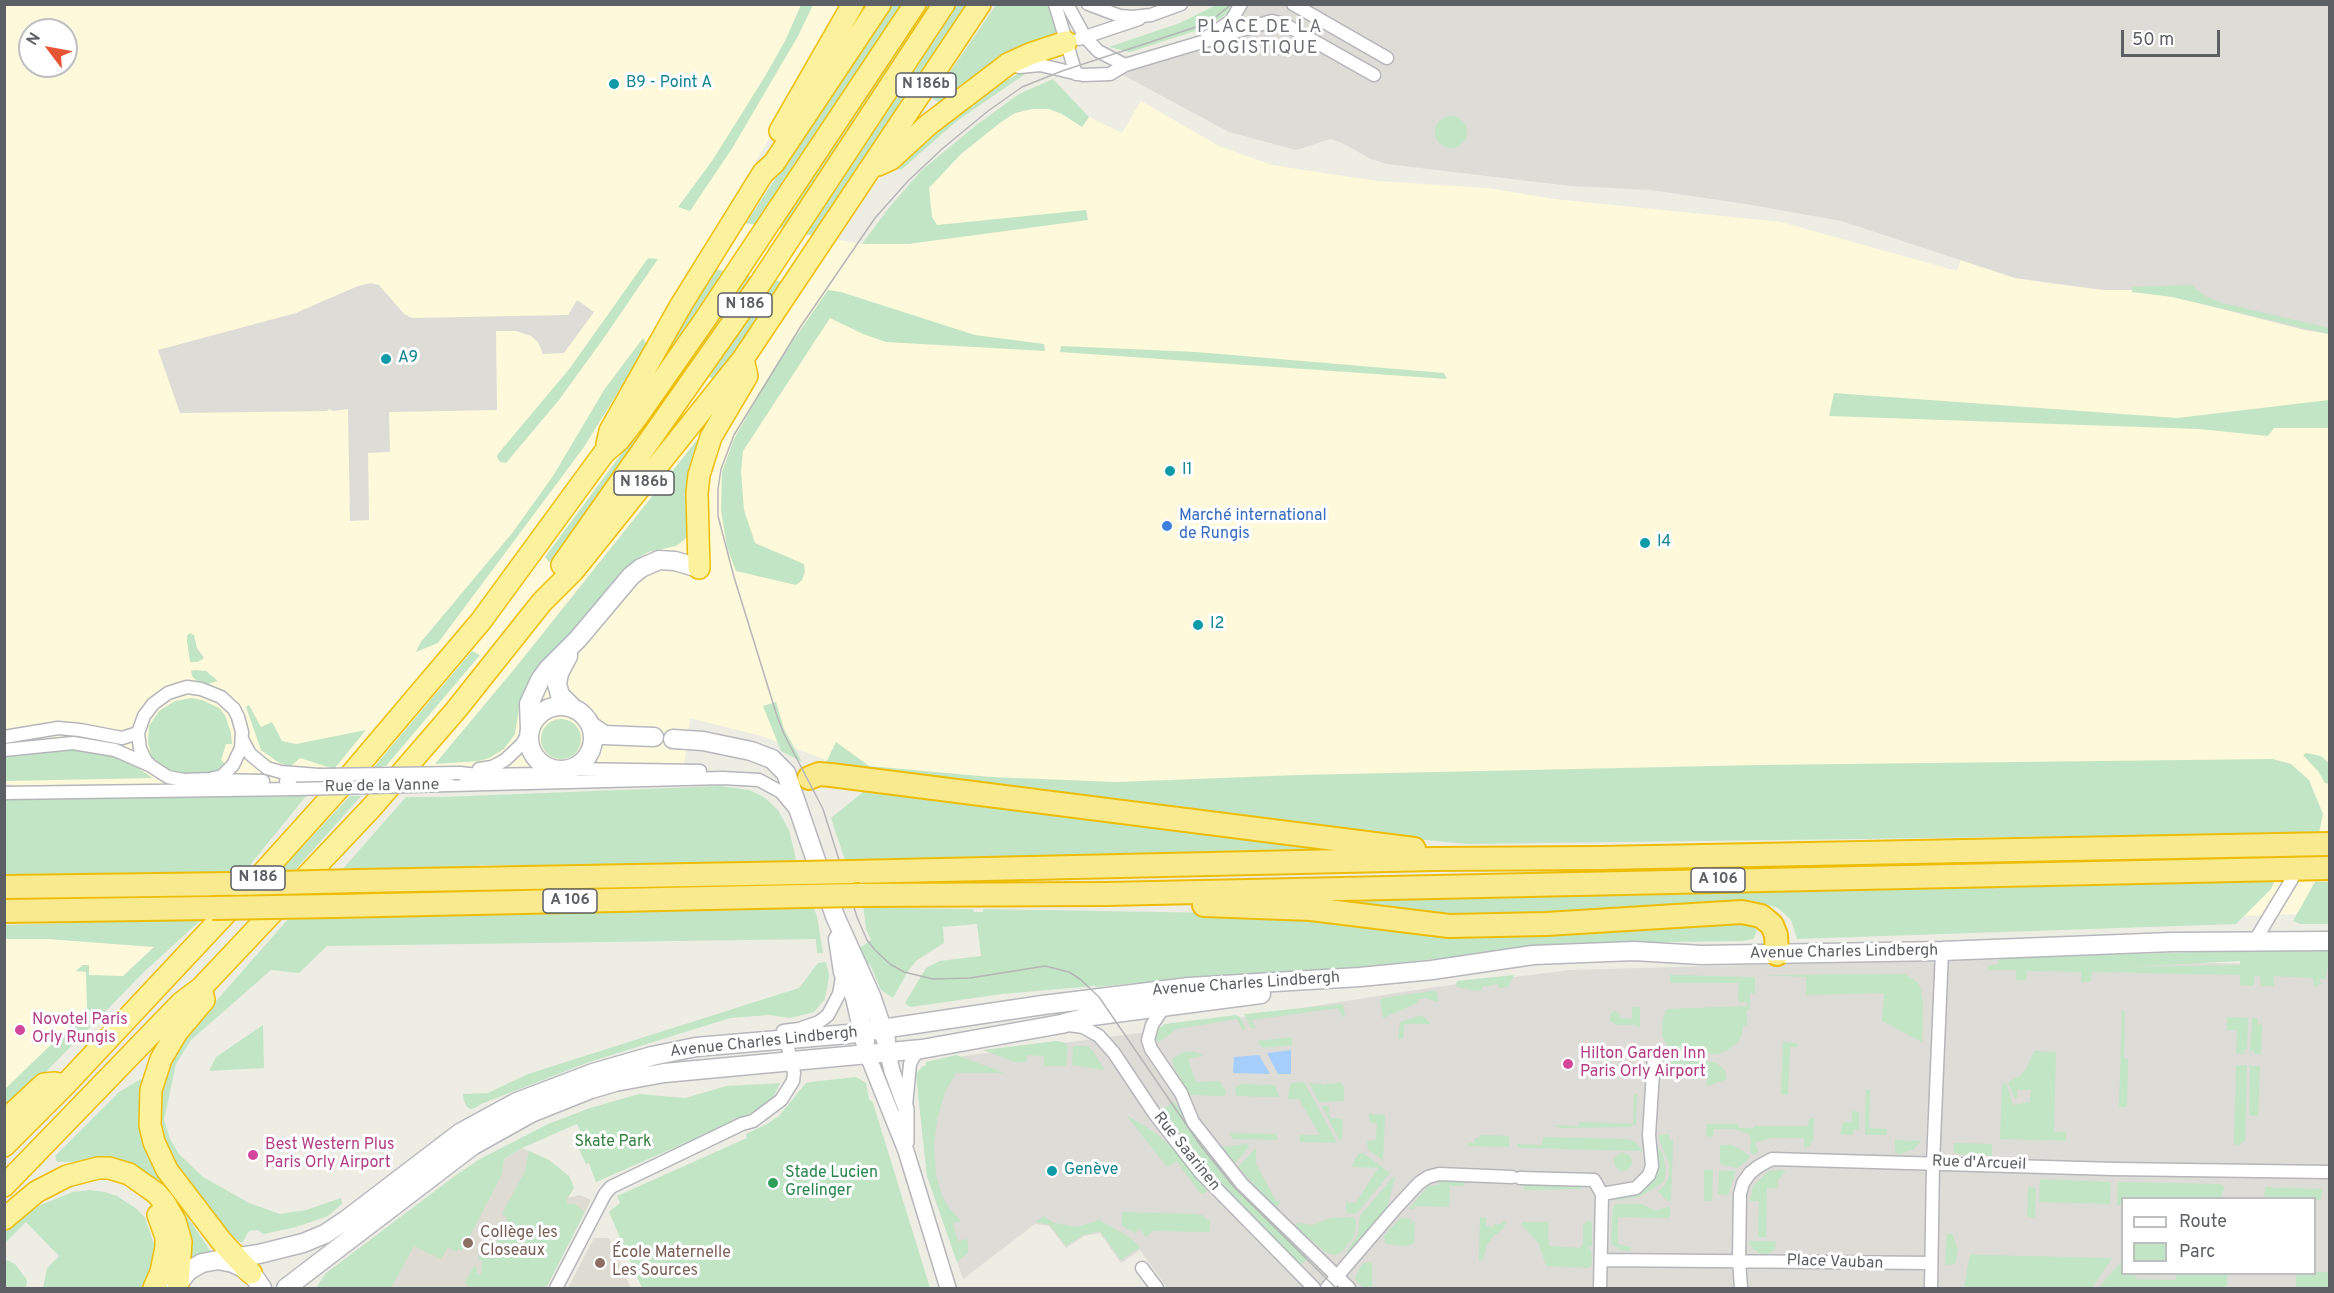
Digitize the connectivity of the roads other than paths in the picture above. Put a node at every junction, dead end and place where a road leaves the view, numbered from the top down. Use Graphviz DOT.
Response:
graph roads {
  1 [pos="853,4"];
  2 [pos="880,4"];
  3 [pos="915,4"];
  4 [pos="944,4"];
  5 [pos="980,4"];
  6 [pos="1055,4"];
  7 [pos="1067,4"];
  8 [pos="1088,4"];
  9 [pos="1181,4"];
  10 [pos="1241,4"];
  11 [pos="1293,4"];
  12 [pos="1151,15"];
  13 [pos="1076,40"];
  14 [pos="1201,41"];
  15 [pos="1387,58"];
  16 [pos="1125,65"];
  17 [pos="1076,75"];
  18 [pos="1374,75"];
  19 [pos="970,92"];
  20 [pos="873,166"];
  21 [pos="763,173"];
  22 [pos="743,359"];
  23 [pos="604,453"];
  24 [pos="699,568"];
  25 [pos="542,602"];
  26 [pos="578,639"];
  27 [pos="574,709"];
  28 [pos="591,726"];
  29 [pos="530,731"];
  30 [pos="138,733"];
  31 [pos="4,737"];
  32 [pos="242,739"];
  33 [pos="4,750"];
  34 [pos="778,763"];
  35 [pos="151,766"];
  36 [pos="565,769"];
  37 [pos="460,773"];
  38 [pos="319,776"];
  39 [pos="814,776"];
  40 [pos="210,779"];
  41 [pos="759,780"];
  42 [pos="4,793"];
  43 [pos="792,800"];
  44 [pos="2330,844"];
  45 [pos="1434,859"];
  46 [pos="2330,868"];
  47 [pos="2292,879"];
  48 [pos="4,887"];
  49 [pos="1106,894"];
  50 [pos="4,911"];
  51 [pos="835,916"];
  52 [pos="2330,941"];
  53 [pos="2254,942"];
  54 [pos="1942,951"];
  55 [pos="1776,954"];
  56 [pos="843,972"];
  57 [pos="1360,977"];
  58 [pos="201,988"];
  59 [pos="1164,1007"];
  60 [pos="1061,1024"];
  61 [pos="884,1029"];
  62 [pos="863,1032"];
  63 [pos="786,1038"];
  64 [pos="696,1047"];
  65 [pos="888,1054"];
  66 [pos="868,1056"];
  67 [pos="1654,1056"];
  68 [pos="916,1057"];
  69 [pos="791,1061"];
  70 [pos="65,1085"];
  71 [pos="906,1109"];
  72 [pos="4,1121"];
  73 [pos="4,1146"];
  74 [pos="906,1151"];
  75 [pos="1933,1163"];
  76 [pos="2330,1172"];
  77 [pos="68,1176"];
  78 [pos="4,1186"];
  79 [pos="1602,1194"];
  80 [pos="4,1219"];
  81 [pos="227,1259"];
  82 [pos="1602,1260"];
  83 [pos="1739,1261"];
  84 [pos="1931,1263"];
  85 [pos="1142,1268"];
  86 [pos="1337,1277"];
  87 [pos="257,1281"];
  88 [pos="177,1286"];
  89 [pos="154,1288"];
  90 [pos="286,1288"];
  91 [pos="556,1288"];
  92 [pos="948,1288"];
  93 [pos="1157,1288"];
  94 [pos="1314,1288"];
  95 [pos="1327,1288"];
  96 [pos="1349,1288"];
  97 [pos="1600,1288"];
  98 [pos="1741,1288"];
  99 [pos="1931,1288"];
  1 -- 21 [label="highway"];
  2 -- 21 [label="highway, N 186b"];
  3 -- 23 [label="highway, N 186"];
  4 -- 25 [label="highway, N 186"];
  5 -- 20 [label="highway, N 186b"];
  6 -- 13 [label="street"];
  7 -- 13 [label="street"];
  8 -- 12 [label="street"];
  9 -- 12 [label="street"];
  10 -- 14 [label="street"];
  11 -- 15 [label="street"];
  12 -- 13 [label="street"];
  13 -- 16 [label="street"];
  13 -- 17 [label="street"];
  13 -- 19 [label="highway"];
  14 -- 16 [label="street"];
  14 -- 18 [label="street"];
  16 -- 17 [label="street"];
  17 -- 19 [label="street"];
  19 -- 20 [label="highway"];
  20 -- 22 [label="highway, N 186b"];
  21 -- 23 [label="highway, N 186b"];
  22 -- 24 [label="highway"];
  22 -- 25 [label="highway, N 186b"];
  23 -- 70 [label="highway, N 186"];
  24 -- 26 [label="main road"];
  25 -- 58 [label="highway, N 186"];
  26 -- 27 [label="main road"];
  26 -- 29 [label="main road"];
  27 -- 28 [label="main road"];
  27 -- 29 [label="main road"];
  28 -- 34 [label="main road"];
  28 -- 36 [label="main road"];
  29 -- 36 [label="main road"];
  29 -- 37 [label="street"];
  30 -- 31 [label="street"];
  30 -- 32 [label="street"];
  30 -- 35 [label="street"];
  32 -- 38 [label="street"];
  32 -- 40 [label="street"];
  33 -- 35 [label="street"];
  34 -- 39 [label="main road"];
  34 -- 43 [label="main road"];
  35 -- 40 [label="street"];
  36 -- 37 [label="street, Rue de la Vanne"];
  36 -- 41 [label="street, Rue de la Vanne"];
  37 -- 38 [label="street, bridge"];
  38 -- 40 [label="street"];
  39 -- 43 [label="main road"];
  39 -- 45 [label="highway"];
  41 -- 42 [label="street, Rue de la Vanne, bridge"];
  41 -- 43 [label="street, Rue de la Vanne"];
  43 -- 51 [label="main road"];
  44 -- 45 [label="highway, A 106"];
  45 -- 48 [label="highway, A 106, bridge"];
  46 -- 49 [label="highway, A 106"];
  47 -- 53 [label="street"];
  49 -- 50 [label="highway, A 106, bridge"];
  49 -- 55 [label="highway"];
  51 -- 56 [label="main road"];
  51 -- 61 [label="main road"];
  52 -- 53 [label="main road, Avenue Charles Lindbergh"];
  53 -- 54 [label="main road, Avenue Charles Lindbergh"];
  54 -- 55 [label="main road, Avenue Charles Lindbergh"];
  54 -- 75 [label="street"];
  55 -- 57 [label="main road, Avenue Charles Lindbergh"];
  56 -- 62 [label="main road"];
  56 -- 64 [label="street"];
  57 -- 59 [label="main road, Avenue Charles Lindbergh"];
  57 -- 61 [label="main road, Avenue Charles Lindbergh"];
  58 -- 78 [label="highway, N 186"];
  58 -- 81 [label="highway"];
  59 -- 60 [label="main road, Avenue Charles Lindbergh"];
  59 -- 86 [label="street, Rue Saarinen"];
  60 -- 68 [label="main road, Avenue Charles Lindbergh"];
  60 -- 94 [label="street, Rue Saarinen"];
  61 -- 62 [label="main road, Avenue Charles Lindbergh"];
  61 -- 65 [label="main road"];
  62 -- 63 [label="main road, Avenue Charles Lindbergh"];
  62 -- 66 [label="main road"];
  63 -- 64 [label="main road, Avenue Charles Lindbergh"];
  63 -- 69 [label="street"];
  64 -- 81 [label="main road, Avenue Charles Lindbergh"];
  65 -- 66 [label="main road, Avenue Charles Lindbergh"];
  65 -- 68 [label="main road, Avenue Charles Lindbergh"];
  65 -- 71 [label="street"];
  66 -- 69 [label="main road, Avenue Charles Lindbergh"];
  66 -- 74 [label="street"];
  67 -- 79 [label="street"];
  68 -- 71 [label="street"];
  69 -- 90 [label="main road, Avenue Charles Lindbergh"];
  69 -- 91 [label="street"];
  70 -- 72 [label="highway"];
  70 -- 73 [label="highway, N 186"];
  71 -- 74 [label="street"];
  74 -- 92 [label="street"];
  75 -- 76 [label="street, Rue d'Arcueil"];
  75 -- 83 [label="street, Rue d'Arcueil"];
  75 -- 84 [label="street"];
  77 -- 80 [label="highway"];
  77 -- 88 [label="highway"];
  77 -- 89 [label="highway"];
  79 -- 82 [label="street"];
  79 -- 86 [label="street"];
  81 -- 87 [label="highway"];
  81 -- 88 [label="main road, Avenue Charles Lindbergh"];
  82 -- 83 [label="street, Place Vauban"];
  82 -- 97 [label="street"];
  83 -- 84 [label="street, Place Vauban"];
  83 -- 98 [label="street, Rue d'Arcueil"];
  84 -- 99 [label="street"];
  85 -- 93 [label="street"];
  86 -- 95 [label="street"];
  86 -- 96 [label="street, Rue Saarinen"];
}
